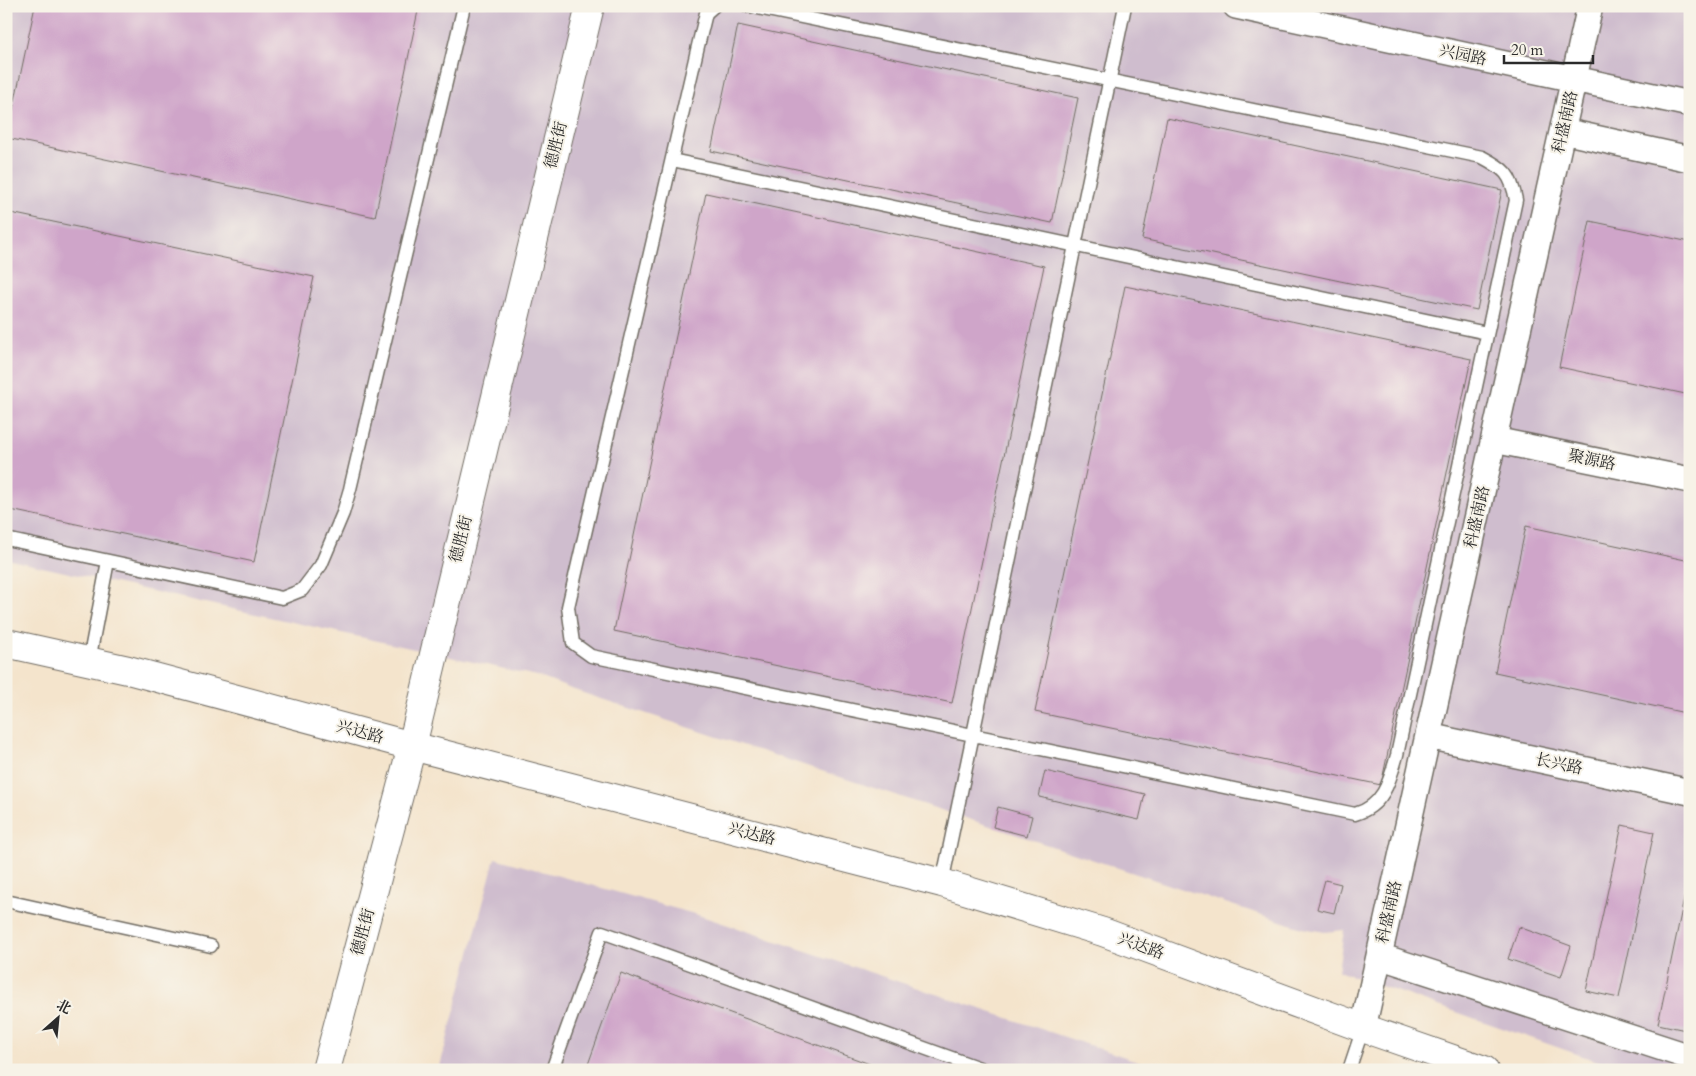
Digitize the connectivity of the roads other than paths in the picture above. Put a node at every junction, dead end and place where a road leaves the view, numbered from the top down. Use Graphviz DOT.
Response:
graph roads {
  1 [pos="464,6"];
  2 [pos="590,6"];
  3 [pos="714,6"];
  4 [pos="748,6"];
  5 [pos="1125,6"];
  6 [pos="1236,6"];
  7 [pos="1590,6"];
  8 [pos="1574,79"];
  9 [pos="1109,80"];
  10 [pos="1690,104"];
  11 [pos="1563,131"];
  12 [pos="1690,159"];
  13 [pos="672,160"];
  14 [pos="1075,245"];
  15 [pos="1487,333"];
  16 [pos="1494,440"];
  17 [pos="1690,480"];
  18 [pos="6,539"];
  19 [pos="108,561"];
  20 [pos="6,643"];
  21 [pos="89,661"];
  22 [pos="973,734"];
  23 [pos="1428,736"];
  24 [pos="412,746"];
  25 [pos="1690,792"];
  26 [pos="942,883"];
  27 [pos="6,901"];
  28 [pos="211,946"];
  29 [pos="1379,956"];
  30 [pos="1363,1028"];
  31 [pos="1690,1057"];
  32 [pos="326,1070"];
  33 [pos="552,1070"];
  34 [pos="985,1070"];
  35 [pos="1349,1070"];
  36 [pos="1484,1070"];
  1 -- 19 [label="lane"];
  2 -- 24 [label="street, 德胜街"];
  3 -- 13 [label="lane"];
  4 -- 9 [label="lane"];
  5 -- 9 [label="lane"];
  6 -- 8 [label="street, 兴园路"];
  7 -- 8 [label="street, 科盛南路"];
  8 -- 10 [label="street, 兴园路"];
  8 -- 11 [label="street, 科盛南路"];
  9 -- 14 [label="lane"];
  9 -- 15 [label="lane"];
  11 -- 12 [label="street"];
  11 -- 16 [label="street, 科盛南路"];
  13 -- 14 [label="lane"];
  13 -- 22 [label="lane"];
  14 -- 15 [label="lane"];
  14 -- 22 [label="lane"];
  15 -- 22 [label="lane"];
  16 -- 17 [label="street, 聚源路"];
  16 -- 23 [label="street, 科盛南路"];
  18 -- 19 [label="lane"];
  19 -- 21 [label="lane"];
  20 -- 21 [label="street, 兴达路"];
  21 -- 24 [label="street, 兴达路"];
  22 -- 26 [label="lane"];
  23 -- 25 [label="street, 长兴路"];
  23 -- 29 [label="street, 科盛南路"];
  24 -- 26 [label="street, 兴达路"];
  24 -- 32 [label="street, 德胜街"];
  26 -- 30 [label="street, 兴达路"];
  27 -- 28 [label="lane"];
  29 -- 30 [label="street, 科盛南路"];
  29 -- 31 [label="street"];
  30 -- 35 [label="lane"];
  30 -- 36 [label="street, 兴达路"];
  33 -- 34 [label="lane"];
}
